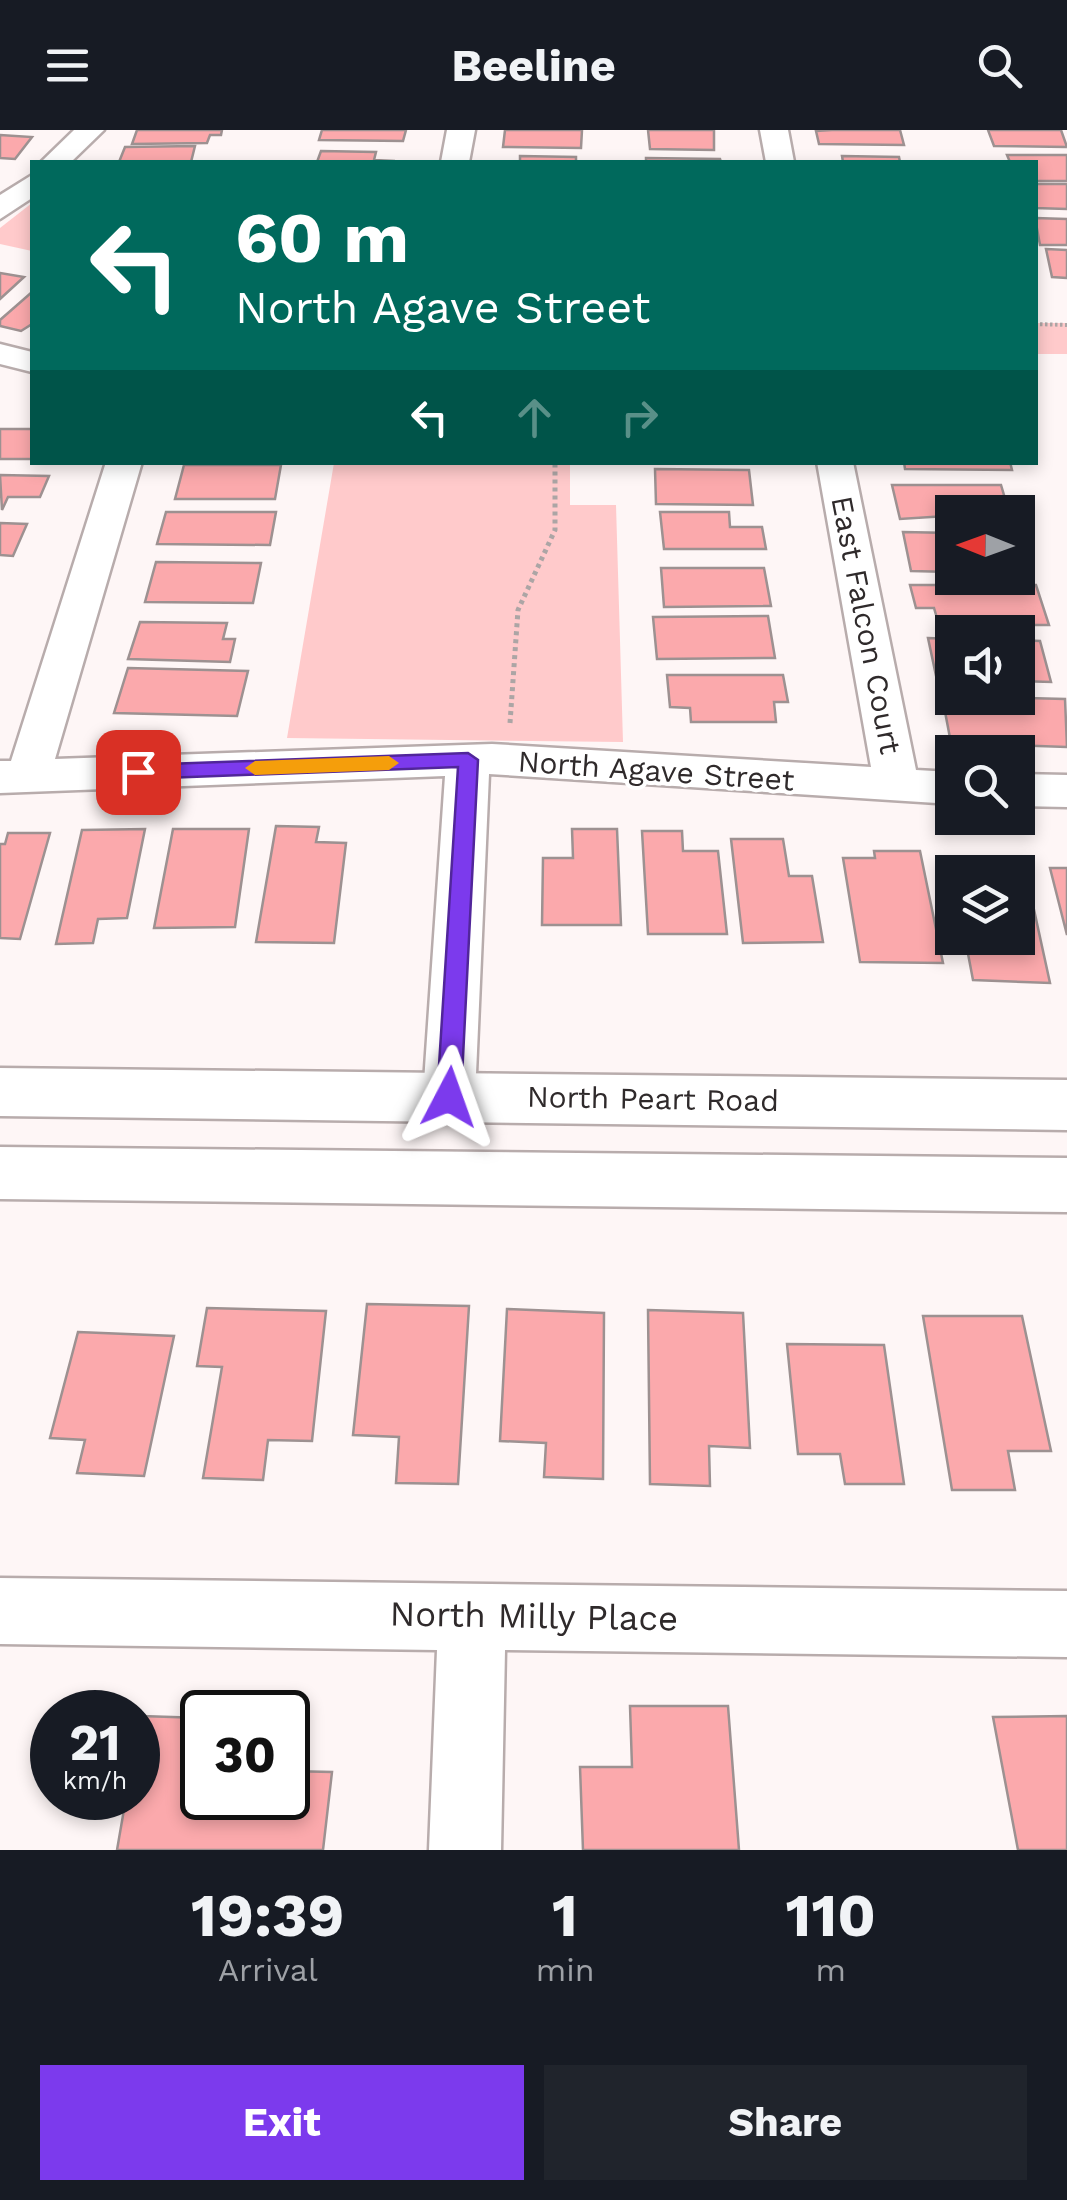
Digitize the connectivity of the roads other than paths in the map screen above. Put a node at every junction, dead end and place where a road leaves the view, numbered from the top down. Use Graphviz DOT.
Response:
graph roads {
  1 [pos="90,130"];
  2 [pos="461,130"];
  3 [pos="774,130"];
  4 [pos="58,160"];
  5 [pos="454,160"];
  6 [pos="780,160"];
  7 [pos="19,188"];
  8 [pos="0,210"];
  9 [pos="0,354"];
  10 [pos="30,362"];
  11 [pos="123,465"];
  12 [pos="836,465"];
  13 [pos="489,748"];
  14 [pos="14,777"];
  15 [pos="897,787"];
  16 [pos="935,788"];
  17 [pos="1035,790"];
  18 [pos="1067,791"];
  19 [pos="0,1092"];
  20 [pos="449,1097"];
  21 [pos="1067,1104"];
  22 [pos="0,1172"];
  23 [pos="1067,1184"];
  24 [pos="0,1612"];
  25 [pos="472,1614"];
  26 [pos="1067,1624"];
  27 [pos="465,1850"];
  1 -- 4 [label="street"];
  2 -- 5 [label="street"];
  3 -- 6 [label="street"];
  7 -- 8 [label="street"];
  9 -- 10 [label="street"];
  11 -- 14 [label="street"];
  12 -- 15 [label="street, East Falcon Court"];
  13 -- 14 [label="street, North Agave Street"];
  13 -- 15 [label="street, North Agave Street"];
  13 -- 20 [label="street"];
  15 -- 16 [label="street, North Agave Street"];
  17 -- 18 [label="street"];
  19 -- 20 [label="street, North Peart Road"];
  20 -- 21 [label="street, North Peart Road"];
  22 -- 23 [label="street"];
  24 -- 25 [label="street, North Milly Place"];
  25 -- 26 [label="street, North Milly Place"];
  25 -- 27 [label="street"];
}
